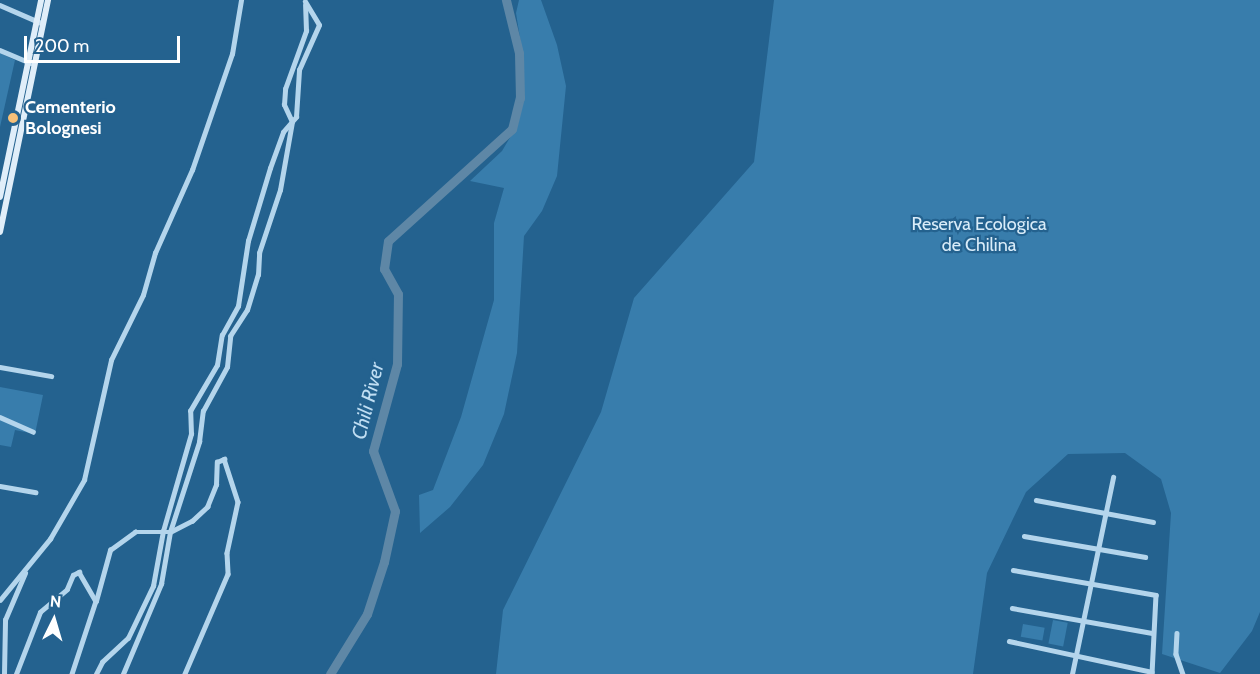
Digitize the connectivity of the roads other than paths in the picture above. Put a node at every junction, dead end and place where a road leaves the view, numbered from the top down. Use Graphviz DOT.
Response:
graph roads {
  1 [pos="41,0"];
  2 [pos="48,0"];
  3 [pos="241,0"];
  4 [pos="305,1"];
  5 [pos="0,5"];
  6 [pos="40,23"];
  7 [pos="0,50"];
  8 [pos="31,64"];
  9 [pos="292,122"];
  10 [pos="4,182"];
  11 [pos="0,197"];
  12 [pos="0,232"];
  13 [pos="0,367"];
  14 [pos="51,376"];
  15 [pos="0,417"];
  16 [pos="33,432"];
  17 [pos="1113,477"];
  18 [pos="0,486"];
  19 [pos="35,492"];
  20 [pos="1036,500"];
  21 [pos="1104,513"];
  22 [pos="1153,522"];
  23 [pos="163,531"];
  24 [pos="170,532"];
  25 [pos="1024,536"];
  26 [pos="1096,548"];
  27 [pos="1145,557"];
  28 [pos="27,569"];
  29 [pos="1014,570"];
  30 [pos="1089,584"];
  31 [pos="0,600"];
  32 [pos="96,601"];
  33 [pos="1012,608"];
  34 [pos="1082,621"];
  35 [pos="1152,633"];
  36 [pos="1177,633"];
  37 [pos="1009,641"];
  38 [pos="1075,657"];
  39 [pos="1152,673"];
  40 [pos="4,674"];
  41 [pos="16,674"];
  42 [pos="72,674"];
  43 [pos="96,674"];
  44 [pos="123,674"];
  45 [pos="185,674"];
  46 [pos="1072,674"];
  47 [pos="1183,674"];
  1 -- 6 [label="main road"];
  2 -- 6 [label="main road"];
  3 -- 28 [label="street"];
  4 -- 9 [label="street"];
  4 -- 9 [label="street"];
  5 -- 6 [label="street"];
  6 -- 8 [label="main road"];
  7 -- 8 [label="street"];
  8 -- 10 [label="main road"];
  9 -- 23 [label="street"];
  9 -- 24 [label="street"];
  10 -- 11 [label="main road"];
  10 -- 12 [label="main road"];
  13 -- 14 [label="street"];
  15 -- 16 [label="street"];
  17 -- 21 [label="street"];
  18 -- 19 [label="street"];
  20 -- 21 [label="street"];
  21 -- 22 [label="street"];
  21 -- 26 [label="street"];
  23 -- 24 [label="street"];
  23 -- 32 [label="street"];
  23 -- 43 [label="street"];
  24 -- 44 [label="street"];
  24 -- 45 [label="street"];
  25 -- 26 [label="street"];
  26 -- 27 [label="street"];
  26 -- 30 [label="street"];
  28 -- 31 [label="street"];
  28 -- 40 [label="street"];
  29 -- 30 [label="street"];
  30 -- 34 [label="street"];
  30 -- 35 [label="street"];
  32 -- 41 [label="street"];
  32 -- 42 [label="street"];
  33 -- 34 [label="street"];
  34 -- 35 [label="street"];
  34 -- 38 [label="street"];
  35 -- 39 [label="street"];
  36 -- 47 [label="street"];
  37 -- 38 [label="street"];
  38 -- 39 [label="street"];
  38 -- 46 [label="street"];
}
